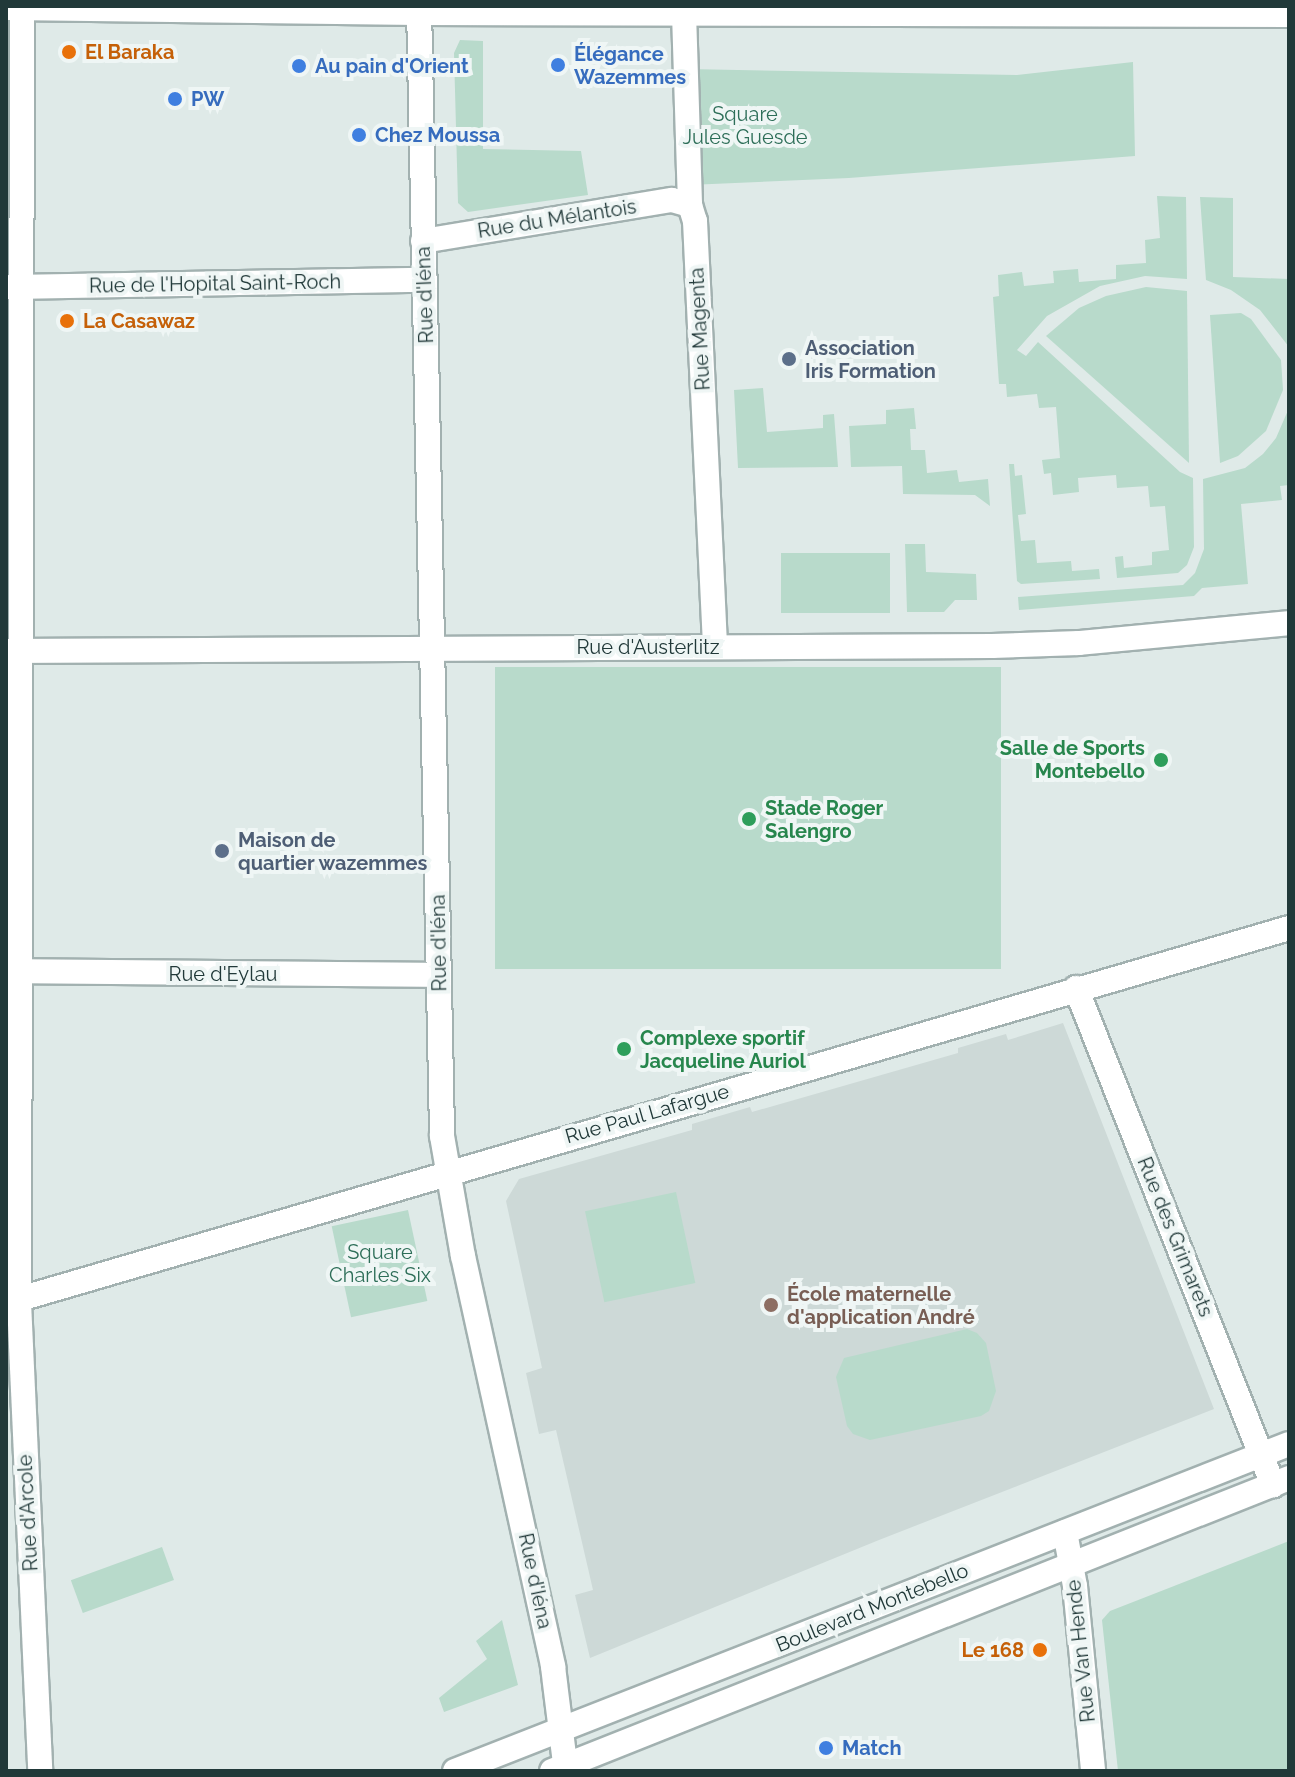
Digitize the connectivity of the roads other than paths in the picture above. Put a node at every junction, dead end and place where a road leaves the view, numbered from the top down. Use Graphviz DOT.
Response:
graph roads {
  1 [pos="17,7"];
  2 [pos="418,9"];
  3 [pos="684,13"];
  4 [pos="1289,15"];
  5 [pos="690,205"];
  6 [pos="423,241"];
  7 [pos="425,280"];
  8 [pos="14,287"];
  9 [pos="1289,623"];
  10 [pos="715,647"];
  11 [pos="433,648"];
  12 [pos="13,651"];
  13 [pos="1289,928"];
  14 [pos="13,971"];
  15 [pos="439,975"];
  16 [pos="1076,988"];
  17 [pos="447,1173"];
  18 [pos="12,1302"];
  19 [pos="1289,1444"];
  20 [pos="1261,1455"];
  21 [pos="1281,1482"];
  22 [pos="1065,1532"];
  23 [pos="1072,1566"];
  24 [pos="561,1727"];
  25 [pos="562,1769"];
  26 [pos="40,1771"];
  27 [pos="455,1771"];
  28 [pos="1093,1771"];
  1 -- 2 [label="street"];
  1 -- 8 [label="street, Rue d'Arcole"];
  2 -- 3 [label="street"];
  2 -- 6 [label="street, Rue d'Iéna"];
  3 -- 4 [label="street"];
  3 -- 5 [label="street, Rue Magenta"];
  5 -- 6 [label="street, Rue du Mélantois"];
  5 -- 10 [label="street, Rue Magenta"];
  6 -- 7 [label="street, Rue d'Iéna"];
  7 -- 8 [label="street, Rue de l'Hopital Saint-Roch"];
  7 -- 11 [label="street, Rue d'Iéna"];
  8 -- 12 [label="street, Rue d'Arcole"];
  9 -- 10 [label="street, Rue d'Austerlitz"];
  10 -- 11 [label="street, Rue d'Austerlitz"];
  11 -- 12 [label="street, Rue d'Austerlitz"];
  11 -- 15 [label="street, Rue d'Iéna"];
  12 -- 14 [label="street, Rue d'Arcole"];
  13 -- 16 [label="street, Rue Paul Lafargue"];
  14 -- 15 [label="street, Rue d'Eylau"];
  14 -- 18 [label="street, Rue d'Arcole"];
  15 -- 17 [label="street, Rue d'Iéna"];
  16 -- 17 [label="street, Rue Paul Lafargue"];
  16 -- 20 [label="street, Rue des Grimarets"];
  17 -- 18 [label="street, Rue Paul Lafargue"];
  17 -- 24 [label="street, Rue d'Iéna"];
  18 -- 26 [label="street, Rue d'Arcole"];
  19 -- 20 [label="street, Boulevard Montebello"];
  20 -- 21 [label="street, Rue des Grimarets"];
  20 -- 22 [label="street, Boulevard Montebello"];
  21 -- 23 [label="street, Boulevard Montebello"];
  22 -- 23 [label="street, Rue Van Hende"];
  22 -- 24 [label="street, Boulevard Montebello"];
  23 -- 25 [label="street, Boulevard Montebello"];
  23 -- 28 [label="street, Rue Van Hende"];
  24 -- 25 [label="street, Rue d'Iéna"];
  24 -- 27 [label="street, Boulevard Montebello"];
}
